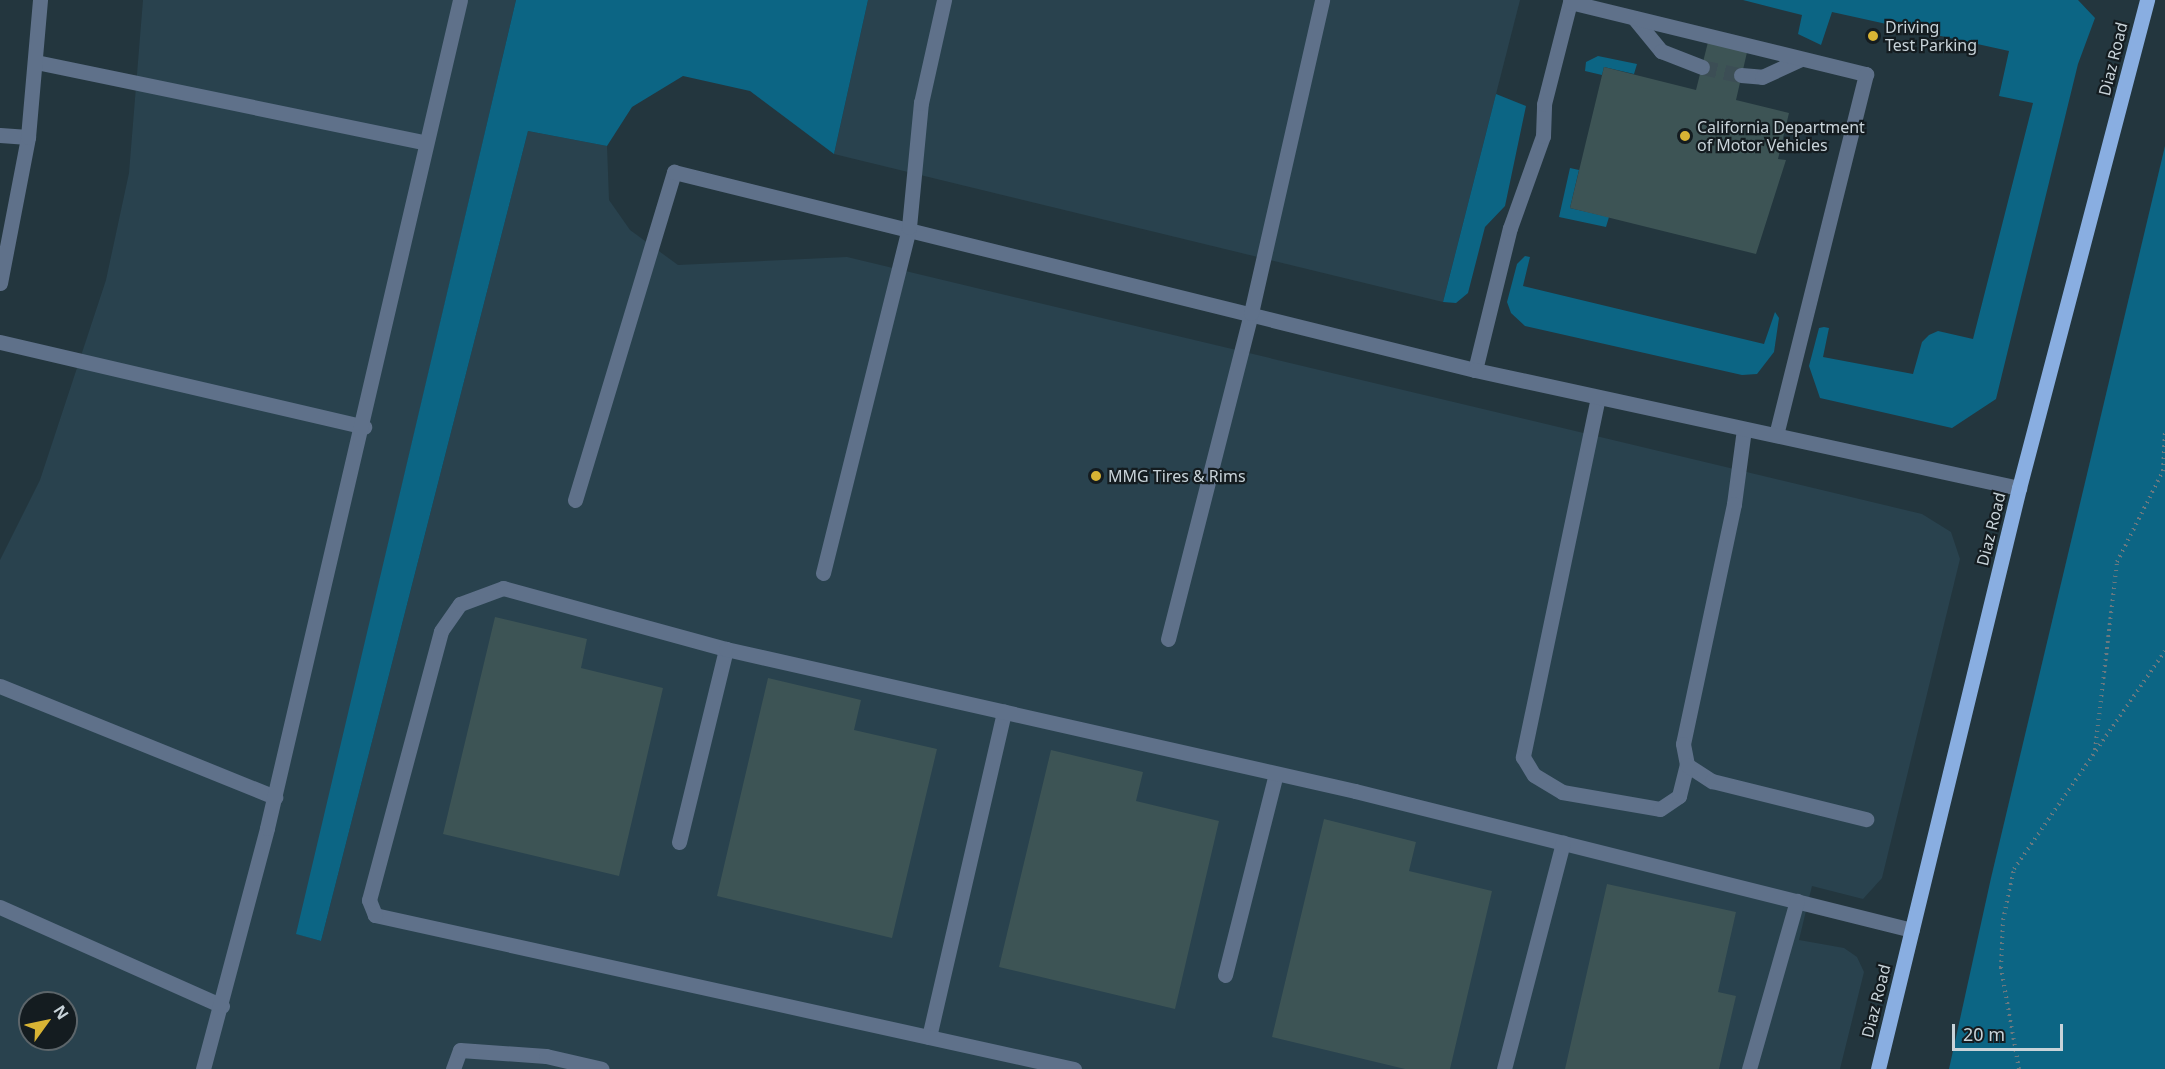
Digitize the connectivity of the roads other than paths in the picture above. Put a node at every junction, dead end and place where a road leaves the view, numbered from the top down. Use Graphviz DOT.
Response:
graph roads {
  1 [pos="40,0"];
  2 [pos="460,0"];
  3 [pos="944,0"];
  4 [pos="1322,0"];
  5 [pos="2147,0"];
  6 [pos="1635,18"];
  7 [pos="1801,59"];
  8 [pos="36,62"];
  9 [pos="1702,67"];
  10 [pos="1742,75"];
  11 [pos="0,135"];
  12 [pos="28,138"];
  13 [pos="426,143"];
  14 [pos="909,227"];
  15 [pos="0,283"];
  16 [pos="1251,313"];
  17 [pos="0,342"];
  18 [pos="1475,370"];
  19 [pos="1598,397"];
  20 [pos="364,427"];
  21 [pos="1744,429"];
  22 [pos="1776,435"];
  23 [pos="2019,488"];
  24 [pos="575,500"];
  25 [pos="823,573"];
  26 [pos="1168,639"];
  27 [pos="726,649"];
  28 [pos="0,686"];
  29 [pos="1004,712"];
  30 [pos="1687,765"];
  31 [pos="1276,774"];
  32 [pos="275,797"];
  33 [pos="1866,819"];
  34 [pos="679,842"];
  35 [pos="1563,843"];
  36 [pos="1797,901"];
  37 [pos="0,907"];
  38 [pos="1912,930"];
  39 [pos="1226,975"];
  40 [pos="222,1006"];
  41 [pos="929,1037"];
  42 [pos="203,1069"];
  43 [pos="453,1069"];
  44 [pos="602,1069"];
  45 [pos="1074,1069"];
  46 [pos="1504,1069"];
  47 [pos="1749,1069"];
  48 [pos="1878,1069"];
  1 -- 8 [label="street"];
  2 -- 13 [label="street"];
  3 -- 14 [label="street"];
  4 -- 16 [label="street"];
  5 -- 23 [label="main road, Diaz Road"];
  6 -- 7 [label="street"];
  6 -- 9 [label="street"];
  6 -- 18 [label="street"];
  7 -- 10 [label="street"];
  7 -- 22 [label="street"];
  8 -- 12 [label="street"];
  8 -- 13 [label="street"];
  11 -- 12 [label="street"];
  12 -- 15 [label="street"];
  13 -- 20 [label="street"];
  14 -- 16 [label="street"];
  14 -- 24 [label="street"];
  14 -- 25 [label="street"];
  16 -- 18 [label="street"];
  16 -- 26 [label="street"];
  17 -- 20 [label="street"];
  18 -- 19 [label="street"];
  19 -- 21 [label="street"];
  19 -- 30 [label="street"];
  20 -- 32 [label="street"];
  21 -- 22 [label="street"];
  21 -- 30 [label="street"];
  22 -- 23 [label="street"];
  23 -- 38 [label="main road, Diaz Road"];
  27 -- 29 [label="street"];
  27 -- 34 [label="street"];
  27 -- 41 [label="street"];
  28 -- 32 [label="street"];
  29 -- 31 [label="street"];
  29 -- 41 [label="street"];
  30 -- 33 [label="street"];
  31 -- 35 [label="street"];
  31 -- 39 [label="street"];
  32 -- 40 [label="street"];
  35 -- 36 [label="street"];
  35 -- 46 [label="street"];
  36 -- 38 [label="street"];
  36 -- 47 [label="street"];
  37 -- 40 [label="street"];
  38 -- 48 [label="main road, Diaz Road"];
  40 -- 42 [label="street"];
  41 -- 45 [label="street"];
  43 -- 44 [label="street"];
}
